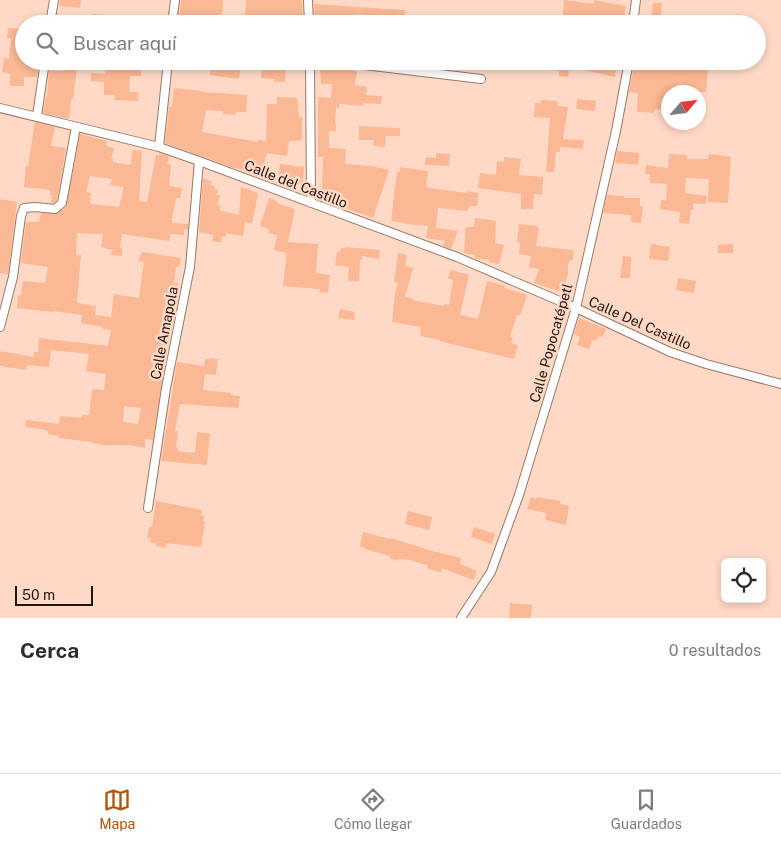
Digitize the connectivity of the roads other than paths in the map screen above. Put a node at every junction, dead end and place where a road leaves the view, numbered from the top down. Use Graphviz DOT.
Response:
graph roads {
  1 [pos="54,0"];
  2 [pos="175,0"];
  3 [pos="308,0"];
  4 [pos="636,0"];
  5 [pos="52,15"];
  6 [pos="173,15"];
  7 [pos="309,15"];
  8 [pos="634,15"];
  9 [pos="44,70"];
  10 [pos="167,70"];
  11 [pos="310,70"];
  12 [pos="406,70"];
  13 [pos="627,70"];
  14 [pos="481,79"];
  15 [pos="0,108"];
  16 [pos="37,116"];
  17 [pos="76,127"];
  18 [pos="159,147"];
  19 [pos="199,161"];
  20 [pos="311,203"];
  21 [pos="576,308"];
  22 [pos="0,327"];
  23 [pos="781,384"];
  24 [pos="148,508"];
  25 [pos="461,618"];
  1 -- 5 [label="street"];
  2 -- 6 [label="street"];
  3 -- 7 [label="street"];
  4 -- 8 [label="street"];
  9 -- 16 [label="street"];
  10 -- 18 [label="street"];
  11 -- 20 [label="street"];
  12 -- 14 [label="street"];
  13 -- 21 [label="street, Calle Popocatépetl"];
  15 -- 16 [label="street, Calle del Castillo"];
  16 -- 17 [label="street, Calle del Castillo"];
  17 -- 18 [label="street, Calle del Castillo"];
  17 -- 22 [label="street"];
  18 -- 19 [label="street, Calle del Castillo"];
  19 -- 20 [label="street, Calle del Castillo"];
  19 -- 24 [label="street, Calle Amapola"];
  20 -- 21 [label="street, Calle del Castillo"];
  21 -- 23 [label="street, Calle Del Castillo"];
  21 -- 25 [label="street, Calle Popocatépetl"];
}
